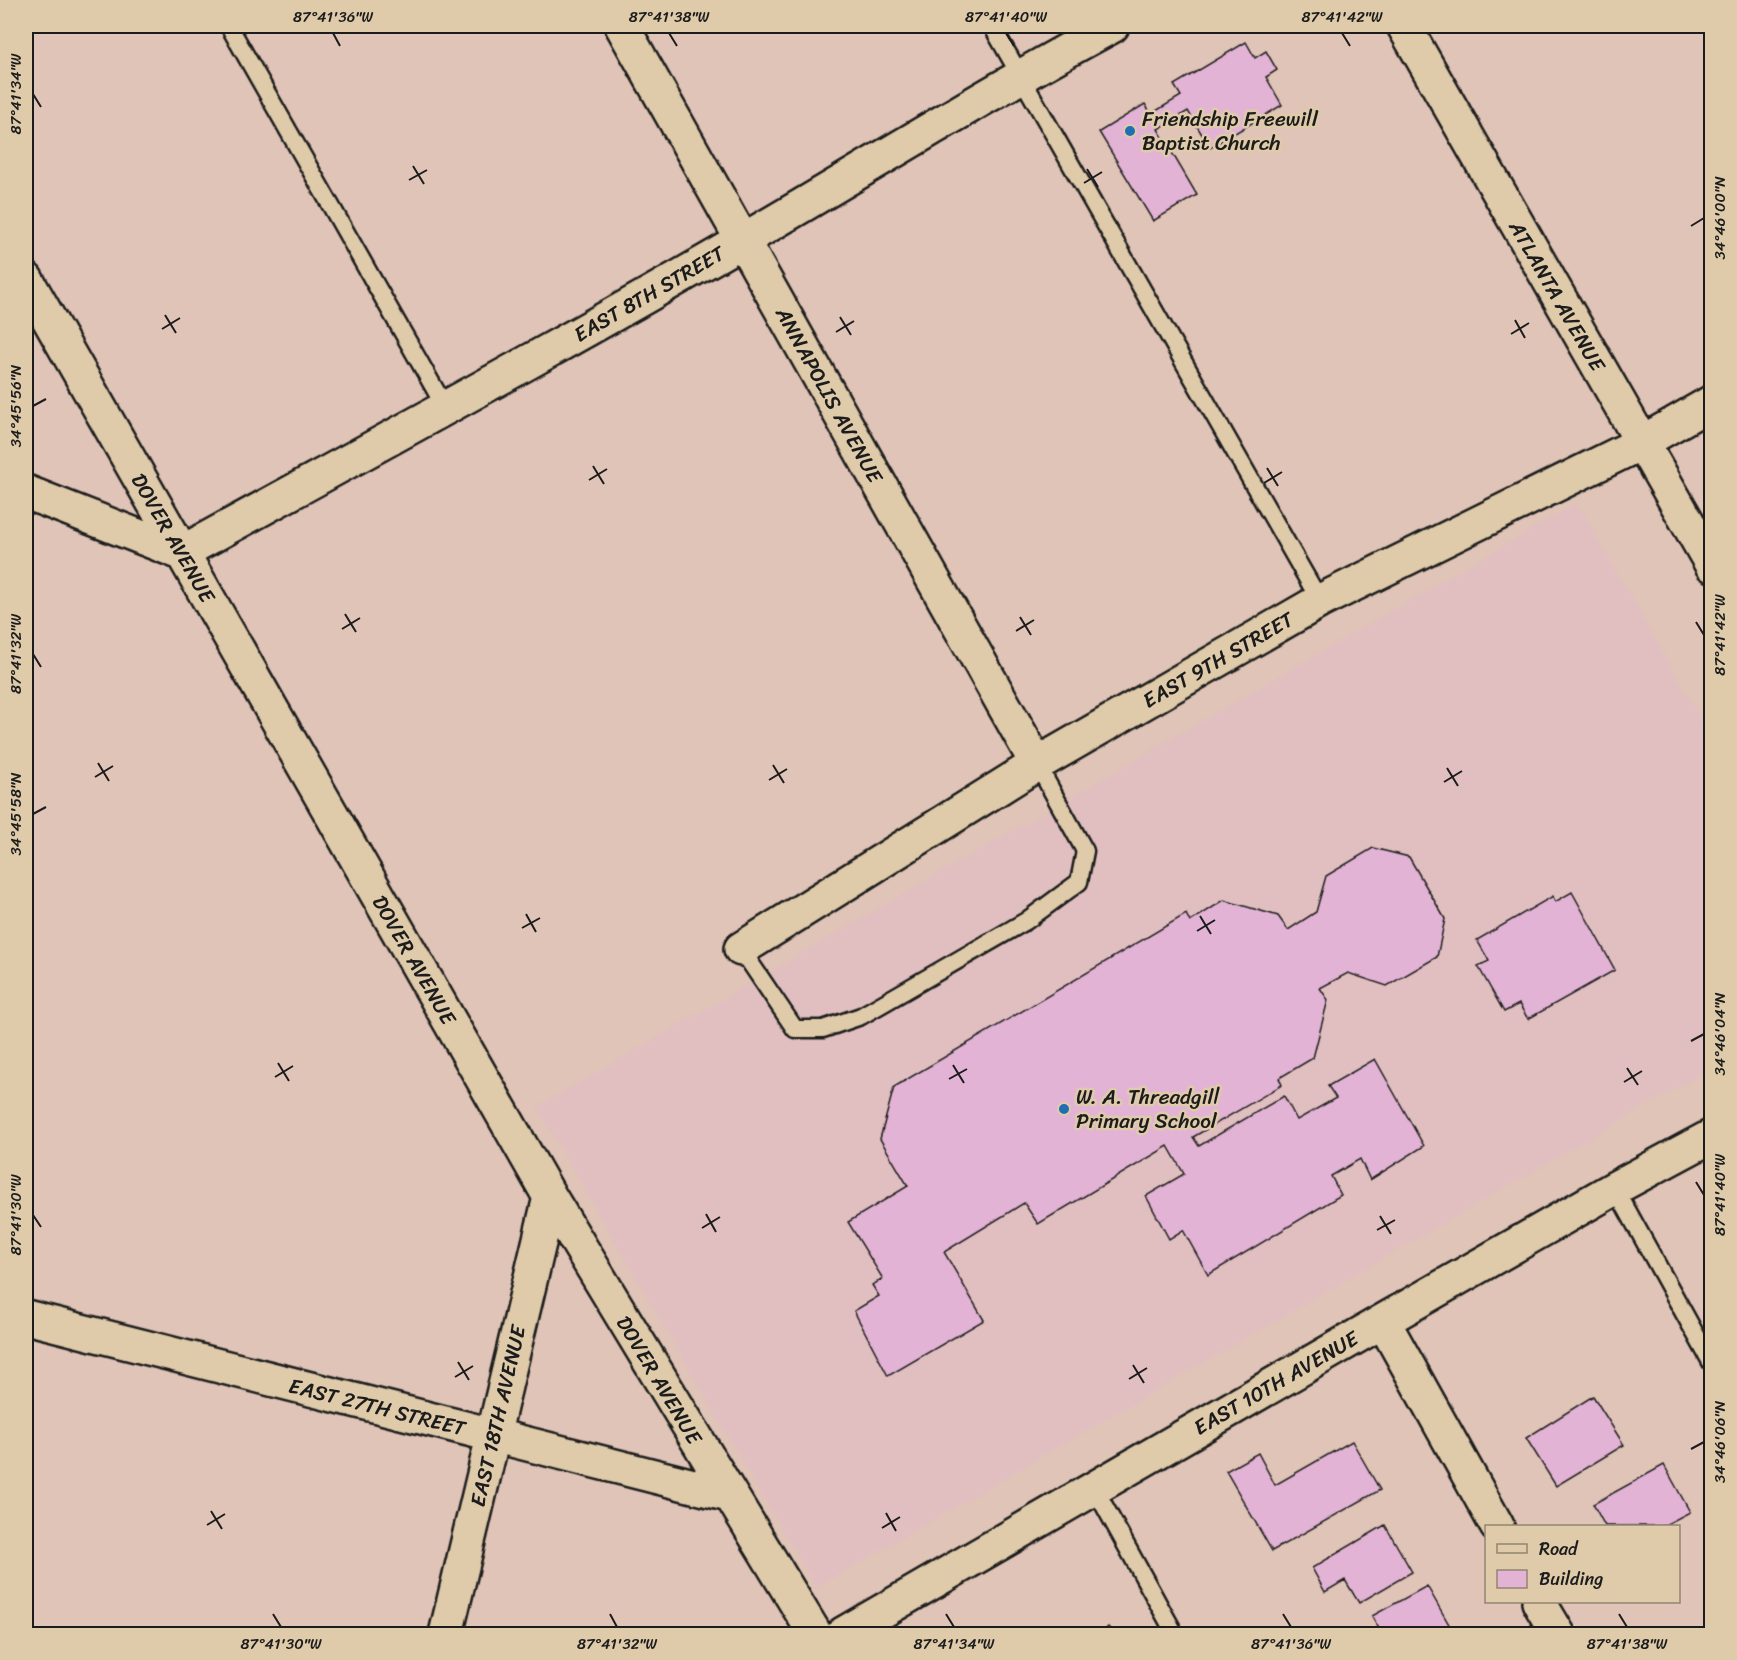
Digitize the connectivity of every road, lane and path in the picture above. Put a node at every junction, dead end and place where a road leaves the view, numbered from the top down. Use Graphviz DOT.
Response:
graph roads {
  1 [pos="228,26"];
  2 [pos="622,26"];
  3 [pos="992,26"];
  4 [pos="1112,26"];
  5 [pos="1404,26"];
  6 [pos="1020,75"];
  7 [pos="742,241"];
  8 [pos="26,279"];
  9 [pos="1712,402"];
  10 [pos="445,407"];
  11 [pos="1641,443"];
  12 [pos="26,492"];
  13 [pos="181,553"];
  14 [pos="1712,565"];
  15 [pos="1320,601"];
  16 [pos="1037,764"];
  17 [pos="741,949"];
  18 [pos="1712,1136"];
  19 [pos="1615,1188"];
  20 [pos="550,1197"];
  21 [pos="26,1317"];
  22 [pos="1383,1321"];
  23 [pos="1712,1364"];
  24 [pos="492,1436"];
  25 [pos="1095,1489"];
  26 [pos="729,1495"];
  27 [pos="1496,1525"];
  28 [pos="1540,1603"];
  29 [pos="446,1635"];
  30 [pos="815,1635"];
  31 [pos="843,1635"];
  32 [pos="1175,1635"];
  33 [pos="1558,1635"];
  1 -- 10 [label="lane"];
  2 -- 7 [label="street, ANNAPOLIS AVENUE"];
  3 -- 6 [label="lane"];
  4 -- 6 [label="street, EAST 8TH STREET"];
  5 -- 11 [label="street, ATLANTA AVENUE"];
  6 -- 7 [label="street, EAST 8TH STREET"];
  6 -- 15 [label="lane"];
  7 -- 10 [label="street, EAST 8TH STREET"];
  7 -- 16 [label="street, ANNAPOLIS AVENUE"];
  8 -- 13 [label="street, DOVER AVENUE"];
  9 -- 11 [label="street, EAST 9TH STREET"];
  10 -- 13 [label="street, EAST 8TH STREET"];
  11 -- 14 [label="street, ATLANTA AVENUE"];
  11 -- 15 [label="street, EAST 9TH STREET"];
  12 -- 13 [label="street"];
  13 -- 20 [label="street, DOVER AVENUE"];
  15 -- 16 [label="street, EAST 9TH STREET"];
  16 -- 17 [label="street, EAST 9TH STREET"];
  16 -- 17 [label="lane"];
  18 -- 19 [label="street, EAST 10TH AVENUE"];
  19 -- 22 [label="street, EAST 10TH AVENUE"];
  19 -- 23 [label="lane"];
  20 -- 24 [label="street, EAST 18TH AVENUE"];
  20 -- 26 [label="street, DOVER AVENUE"];
  21 -- 24 [label="street, EAST 27TH STREET"];
  22 -- 25 [label="street, EAST 10TH AVENUE"];
  22 -- 27 [label="street"];
  24 -- 26 [label="street, EAST 27TH STREET"];
  24 -- 29 [label="street, EAST 18TH AVENUE"];
  25 -- 31 [label="street, EAST 10TH AVENUE"];
  25 -- 32 [label="lane"];
  26 -- 30 [label="street, DOVER AVENUE"];
  28 -- 33 [label="street"];
}
